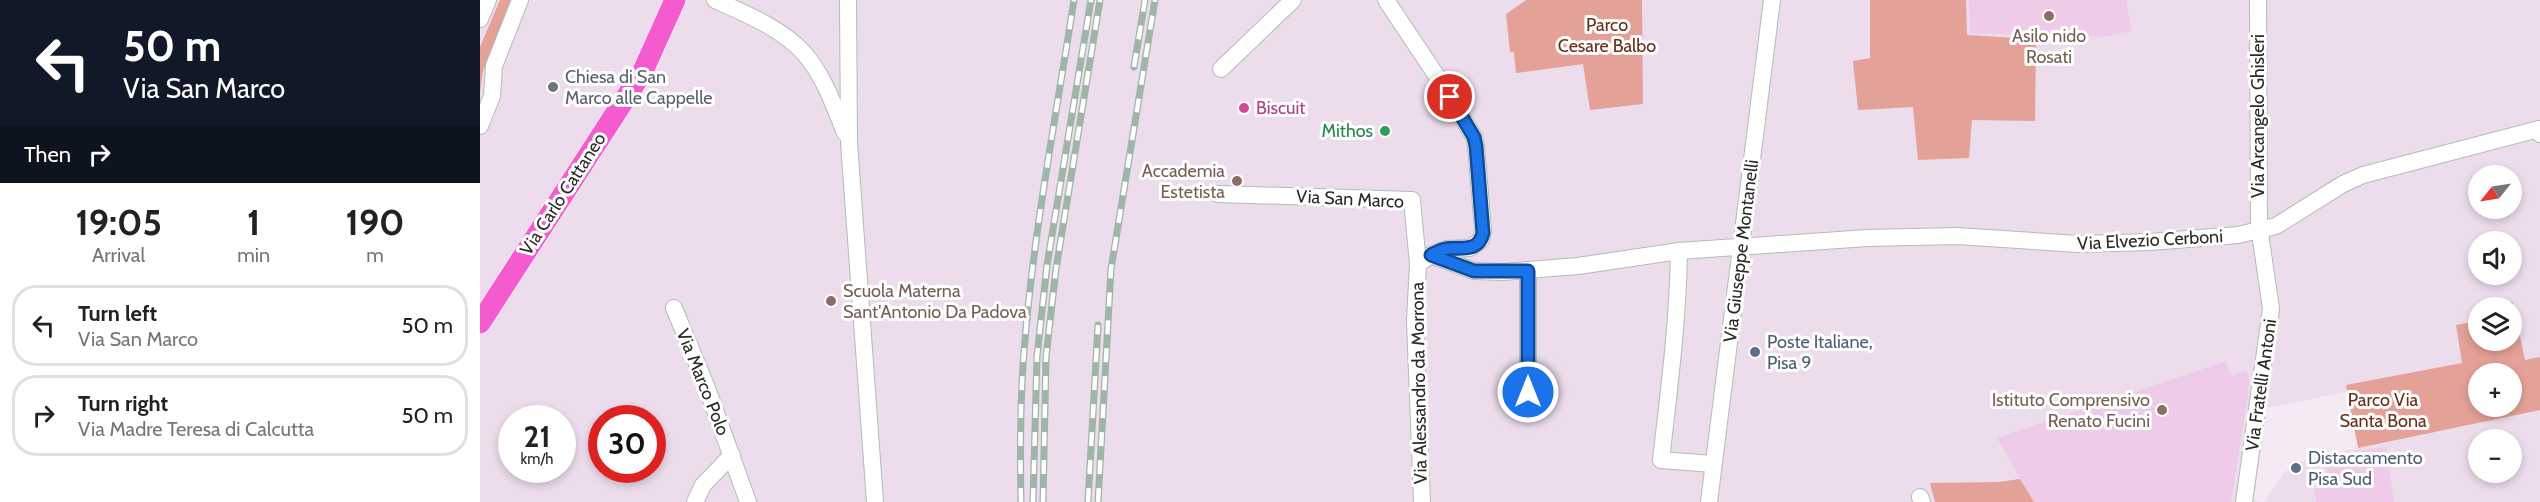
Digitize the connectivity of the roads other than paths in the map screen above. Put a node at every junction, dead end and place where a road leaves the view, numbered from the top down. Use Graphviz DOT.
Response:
graph roads {
  1 [pos="488,0"];
  2 [pos="520,0"];
  3 [pos="675,0"];
  4 [pos="716,0"];
  5 [pos="848,0"];
  6 [pos="1293,0"];
  7 [pos="1386,0"];
  8 [pos="1772,0"];
  9 [pos="2258,0"];
  10 [pos="480,19"];
  11 [pos="1221,69"];
  12 [pos="480,126"];
  13 [pos="2539,132"];
  14 [pos="849,142"];
  15 [pos="1218,194"];
  16 [pos="2260,231"];
  17 [pos="1741,246"];
  18 [pos="1679,251"];
  19 [pos="1424,259"];
  20 [pos="1528,271"];
  21 [pos="674,308"];
  22 [pos="480,323"];
  23 [pos="1528,392"];
  24 [pos="732,455"];
  25 [pos="1713,464"];
  26 [pos="695,502"];
  27 [pos="748,502"];
  28 [pos="875,502"];
  29 [pos="1422,502"];
  30 [pos="1709,502"];
  31 [pos="2244,502"];
  1 -- 10 [label="street"];
  2 -- 12 [label="street"];
  3 -- 22 [label="main road, Via Carlo Cattaneo"];
  4 -- 14 [label="street"];
  5 -- 14 [label="street"];
  6 -- 11 [label="street"];
  7 -- 19 [label="street"];
  8 -- 17 [label="street, Via Giuseppe Montanelli"];
  9 -- 16 [label="street, Via Arcangelo Ghisleri"];
  13 -- 16 [label="street, Via Elvezio Cerboni"];
  14 -- 28 [label="street"];
  15 -- 19 [label="street, Via San Marco"];
  16 -- 17 [label="street, Via Elvezio Cerboni"];
  16 -- 31 [label="street, Via Fratelli Antoni"];
  17 -- 18 [label="street"];
  17 -- 25 [label="street, Via Giuseppe Montanelli"];
  18 -- 20 [label="street"];
  18 -- 25 [label="street"];
  19 -- 20 [label="street"];
  19 -- 29 [label="street, Via Alessandro da Morrona"];
  20 -- 23 [label="street"];
  21 -- 24 [label="street, Via Marco Polo"];
  24 -- 26 [label="street, Via Marco Polo"];
  24 -- 27 [label="street, Via Marco Polo"];
  25 -- 30 [label="street, Via Giuseppe Montanelli"];
}
